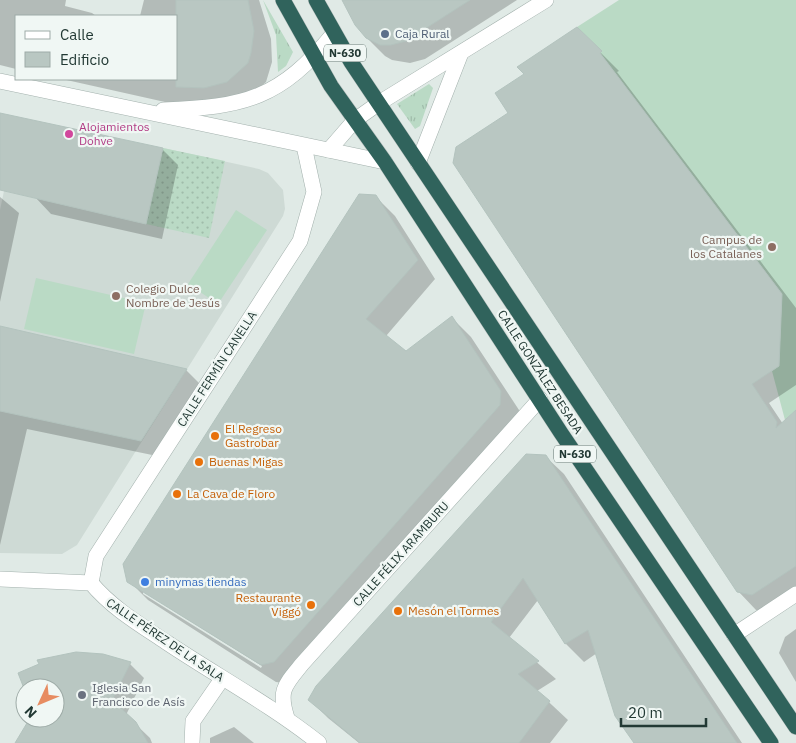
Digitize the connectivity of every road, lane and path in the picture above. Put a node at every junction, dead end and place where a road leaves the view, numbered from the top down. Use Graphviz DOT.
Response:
graph roads {
  1 [pos="283,0"];
  2 [pos="316,0"];
  3 [pos="546,0"];
  4 [pos="334,33"];
  5 [pos="461,53"];
  6 [pos="314,57"];
  7 [pos="0,81"];
  8 [pos="379,103"];
  9 [pos="142,111"];
  10 [pos="355,120"];
  11 [pos="304,146"];
  12 [pos="329,150"];
  13 [pos="385,162"];
  14 [pos="418,163"];
  15 [pos="540,399"];
  16 [pos="0,579"];
  17 [pos="91,583"];
  18 [pos="796,594"];
  19 [pos="734,635"];
  20 [pos="222,679"];
  21 [pos="287,718"];
  22 [pos="796,727"];
  23 [pos="192,743"];
  24 [pos="319,743"];
  25 [pos="771,743"];
  1 -- 6 [label="highway, N-630"];
  2 -- 4 [label="highway, N-630"];
  3 -- 5 [label="street"];
  4 -- 6 [label="street"];
  4 -- 8 [label="highway, N-630"];
  5 -- 8 [label="street"];
  5 -- 14 [label="street"];
  6 -- 9 [label="street"];
  6 -- 10 [label="highway, N-630"];
  7 -- 9 [label="street"];
  8 -- 10 [label="street"];
  8 -- 14 [label="highway, N-630"];
  9 -- 11 [label="street"];
  10 -- 12 [label="street"];
  10 -- 13 [label="highway, N-630"];
  11 -- 12 [label="street"];
  11 -- 17 [label="street, CALLE FERMÍN CANELLA"];
  12 -- 13 [label="street"];
  13 -- 15 [label="highway, CALLE GONZÁLEZ BESADA / N-630"];
  14 -- 19 [label="highway, CALLE GONZÁLEZ BESADA / N-630"];
  15 -- 21 [label="street, CALLE FÉLIX ARAMBURU"];
  15 -- 25 [label="highway, CALLE GONZÁLEZ BESADA / N-630"];
  16 -- 17 [label="street"];
  17 -- 20 [label="street, CALLE PÉREZ DE LA SALA"];
  18 -- 19 [label="street"];
  19 -- 22 [label="highway, CALLE GONZÁLEZ BESADA / N-630"];
  20 -- 21 [label="street, CALLE PÉREZ DE LA SALA"];
  20 -- 23 [label="street"];
  21 -- 24 [label="street, CALLE PÉREZ DE LA SALA"];
}
